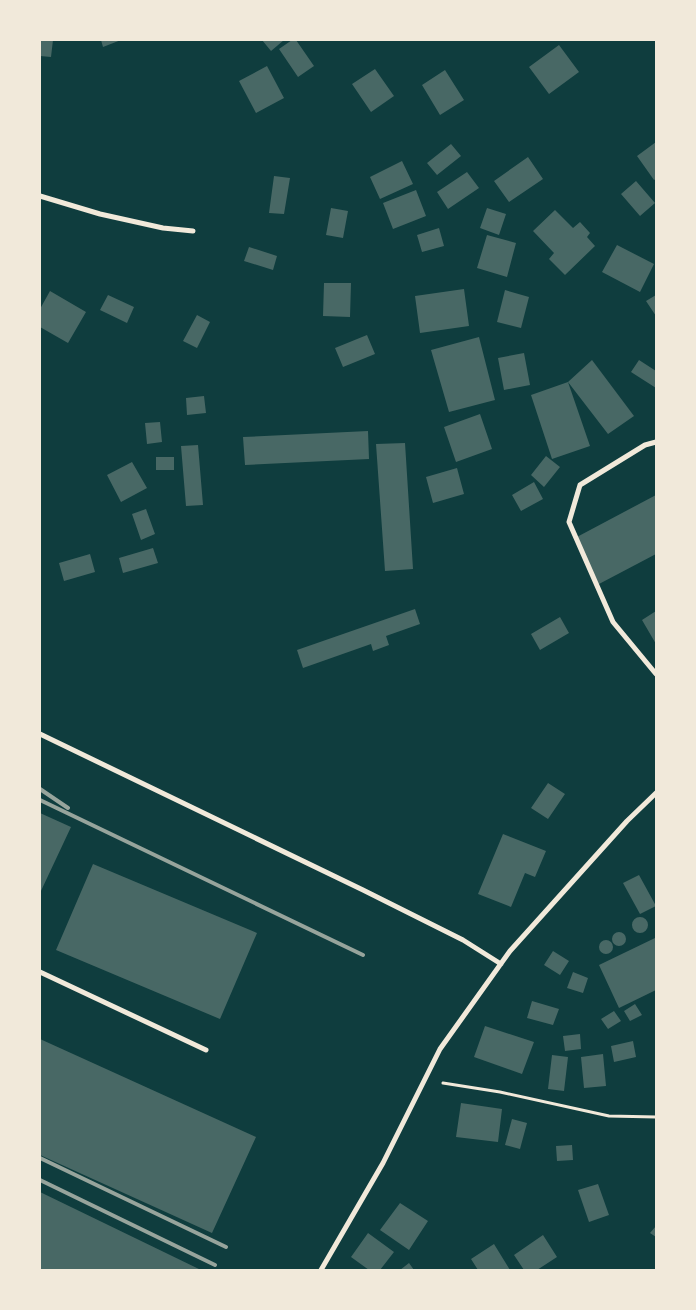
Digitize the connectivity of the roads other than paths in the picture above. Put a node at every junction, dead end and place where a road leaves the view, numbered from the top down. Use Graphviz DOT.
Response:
graph roads {
  1 [pos="40,196"];
  2 [pos="193,231"];
  3 [pos="656,442"];
  4 [pos="656,674"];
  5 [pos="40,734"];
  6 [pos="656,792"];
  7 [pos="501,964"];
  8 [pos="40,972"];
  9 [pos="206,1050"];
  10 [pos="321,1270"];
  1 -- 2 [label="street"];
  3 -- 4 [label="street"];
  5 -- 7 [label="street"];
  6 -- 7 [label="street"];
  7 -- 10 [label="street"];
  8 -- 9 [label="street"];
}
